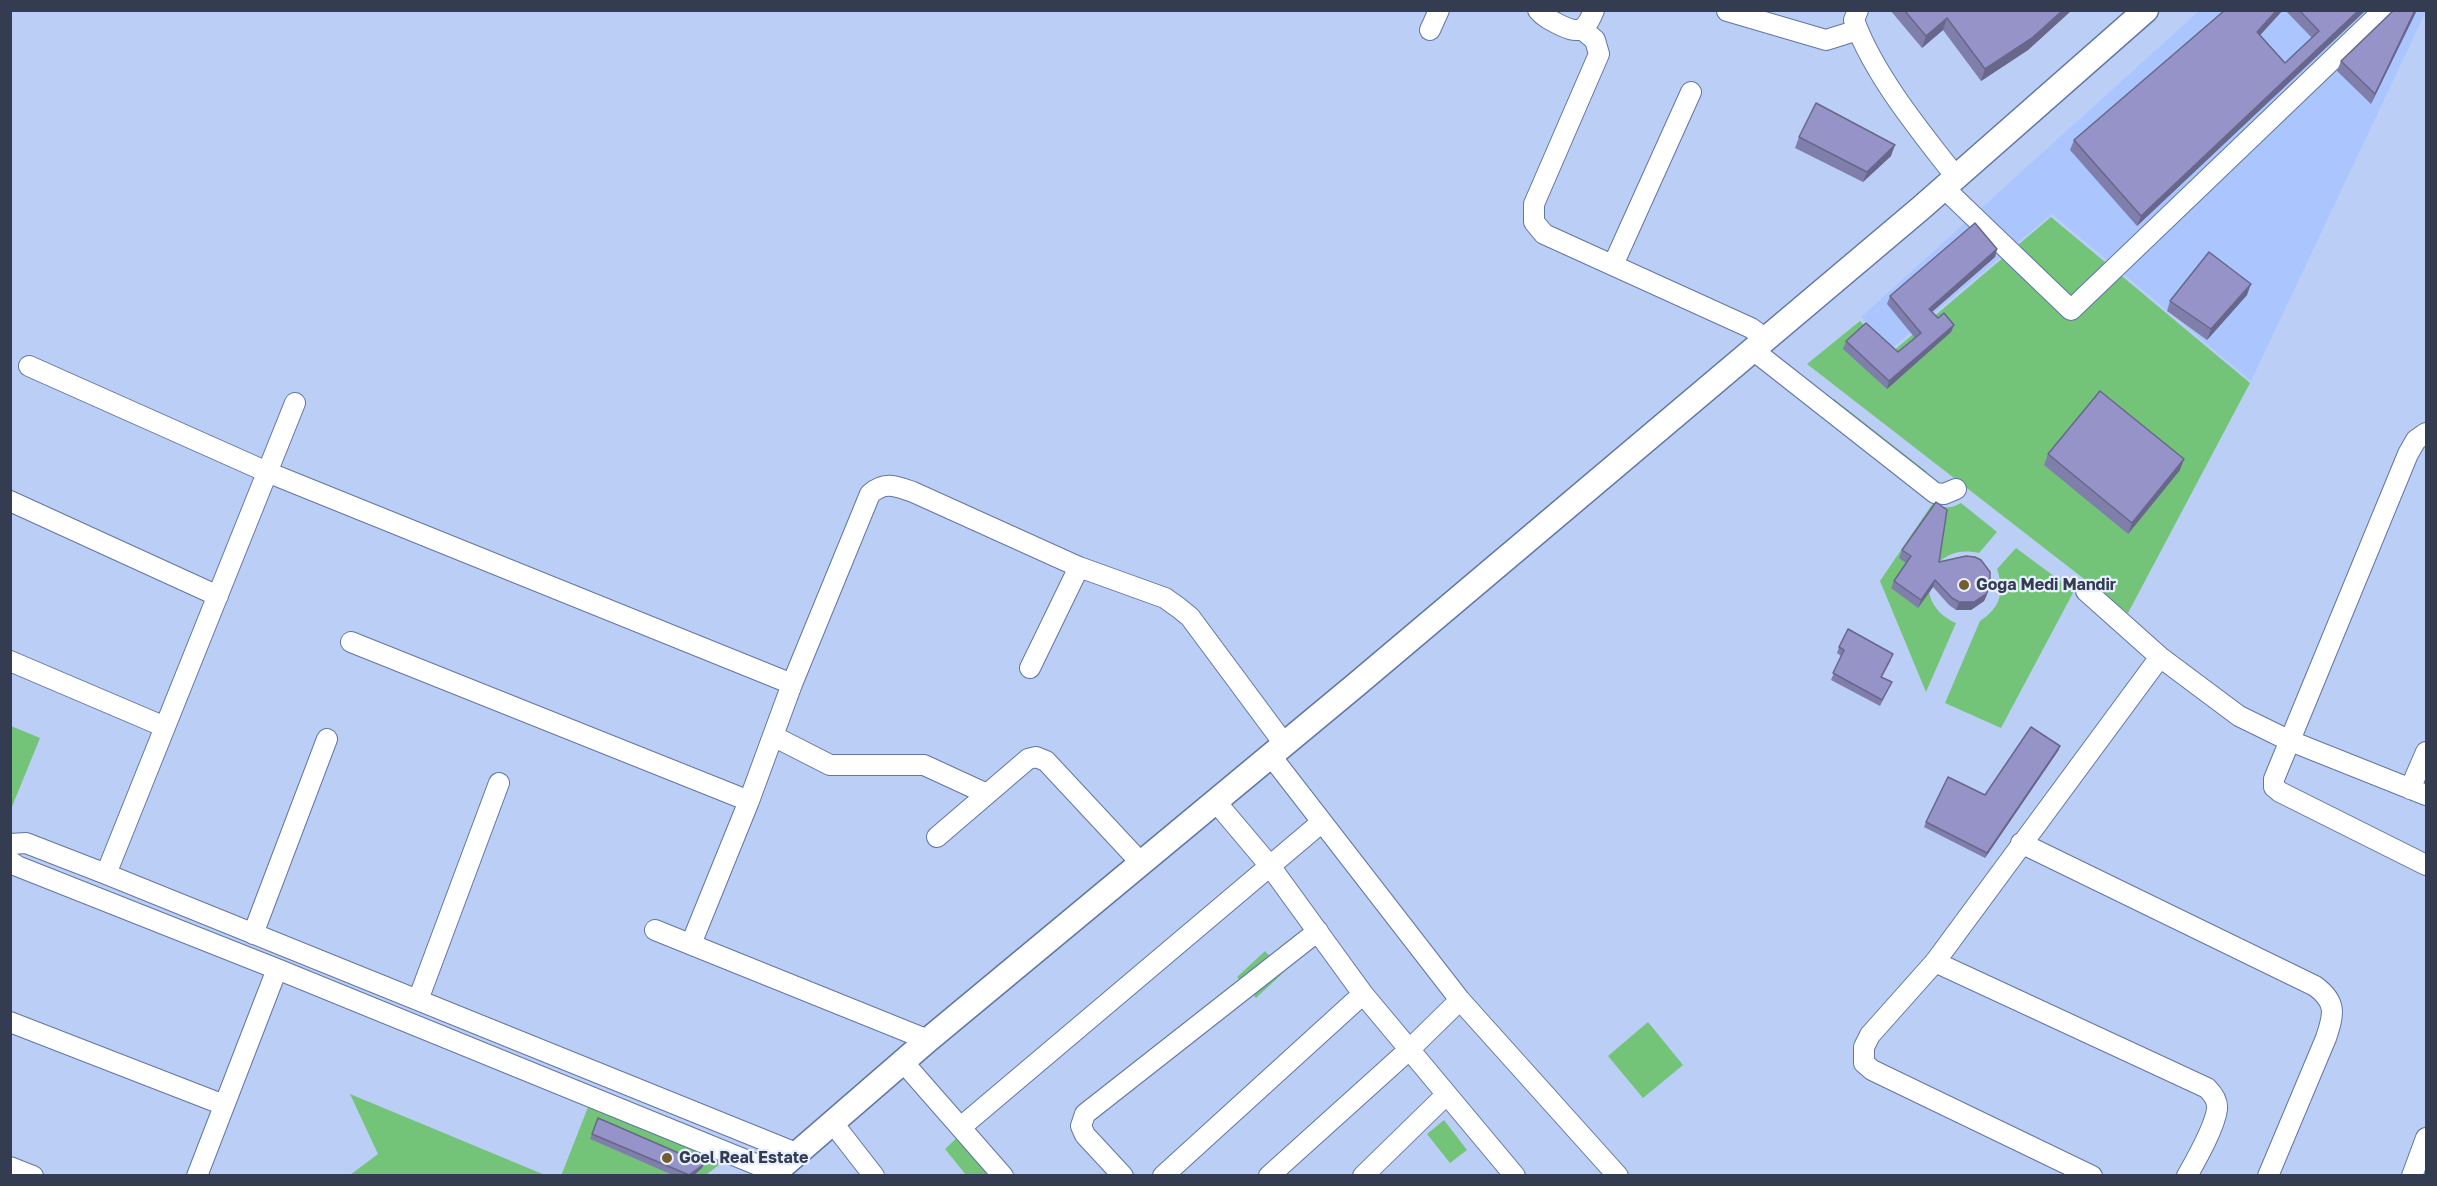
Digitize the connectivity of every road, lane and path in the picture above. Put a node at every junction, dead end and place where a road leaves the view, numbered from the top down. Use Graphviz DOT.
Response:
graph roads {
  1 [pos="1438,10"];
  2 [pos="1538,10"];
  3 [pos="1594,10"];
  4 [pos="2146,10"];
  5 [pos="2384,10"];
  6 [pos="1727,11"];
  7 [pos="1858,20"];
  8 [pos="1582,29"];
  9 [pos="1430,30"];
  10 [pos="1691,92"];
  11 [pos="1950,182"];
  12 [pos="1613,265"];
  13 [pos="1760,345"];
  14 [pos="29,366"];
  15 [pos="295,403"];
  16 [pos="2427,433"];
  17 [pos="267,472"];
  18 [pos="1956,489"];
  19 [pos="10,501"];
  20 [pos="1079,567"];
  21 [pos="2086,591"];
  22 [pos="218,596"];
  23 [pos="351,642"];
  24 [pos="2160,657"];
  25 [pos="10,662"];
  26 [pos="1030,668"];
  27 [pos="792,684"];
  28 [pos="165,727"];
  29 [pos="772,736"];
  30 [pos="327,739"];
  31 [pos="2288,740"];
  32 [pos="1278,751"];
  33 [pos="2427,752"];
  34 [pos="499,783"];
  35 [pos="2418,792"];
  36 [pos="987,794"];
  37 [pos="749,801"];
  38 [pos="1216,802"];
  39 [pos="1322,822"];
  40 [pos="937,837"];
  41 [pos="2021,843"];
  42 [pos="10,844"];
  43 [pos="10,861"];
  44 [pos="1142,864"];
  45 [pos="2427,865"];
  46 [pos="1270,866"];
  47 [pos="106,874"];
  48 [pos="655,930"];
  49 [pos="1318,931"];
  50 [pos="253,934"];
  51 [pos="692,944"];
  52 [pos="1935,962"];
  53 [pos="277,969"];
  54 [pos="1363,994"];
  55 [pos="418,1000"];
  56 [pos="1460,1000"];
  57 [pos="10,1022"];
  58 [pos="928,1040"];
  59 [pos="1411,1048"];
  60 [pos="904,1063"];
  61 [pos="1446,1095"];
  62 [pos="224,1105"];
  63 [pos="832,1122"];
  64 [pos="961,1127"];
  65 [pos="2427,1138"];
  66 [pos="796,1153"];
  67 [pos="10,1167"];
  68 [pos="773,1174"];
  69 [pos="33,1176"];
  70 [pos="197,1176"];
  71 [pos="874,1176"];
  72 [pos="1003,1176"];
  73 [pos="1124,1176"];
  74 [pos="1163,1176"];
  75 [pos="1269,1176"];
  76 [pos="1363,1176"];
  77 [pos="1515,1176"];
  78 [pos="1618,1176"];
  79 [pos="2092,1176"];
  80 [pos="2187,1176"];
  81 [pos="2268,1176"];
  82 [pos="2412,1176"];
  1 -- 9 [label="street"];
  2 -- 8 [label="street"];
  3 -- 8 [label="street"];
  4 -- 11 [label="street"];
  5 -- 11 [label="street"];
  6 -- 7 [label="street"];
  7 -- 11 [label="street"];
  8 -- 12 [label="street"];
  10 -- 12 [label="street"];
  11 -- 13 [label="street"];
  12 -- 13 [label="street"];
  13 -- 18 [label="street"];
  13 -- 32 [label="street"];
  14 -- 17 [label="street"];
  15 -- 17 [label="street"];
  16 -- 31 [label="street"];
  17 -- 22 [label="street"];
  17 -- 27 [label="street"];
  19 -- 22 [label="street"];
  20 -- 26 [label="street"];
  20 -- 27 [label="street"];
  20 -- 32 [label="street"];
  21 -- 24 [label="street"];
  22 -- 28 [label="street"];
  23 -- 37 [label="street"];
  24 -- 31 [label="street"];
  24 -- 41 [label="street"];
  25 -- 28 [label="street"];
  27 -- 29 [label="street"];
  28 -- 47 [label="street"];
  29 -- 36 [label="street"];
  29 -- 37 [label="street"];
  30 -- 50 [label="street"];
  31 -- 35 [label="street"];
  31 -- 45 [label="street"];
  32 -- 38 [label="street"];
  32 -- 39 [label="street"];
  33 -- 35 [label="street"];
  34 -- 55 [label="street"];
  36 -- 40 [label="street"];
  36 -- 44 [label="street"];
  37 -- 51 [label="street"];
  38 -- 44 [label="street"];
  38 -- 46 [label="street"];
  39 -- 46 [label="street"];
  39 -- 56 [label="street"];
  41 -- 52 [label="street"];
  41 -- 81 [label="street"];
  42 -- 47 [label="street"];
  43 -- 53 [label="street"];
  44 -- 58 [label="street"];
  46 -- 49 [label="street"];
  46 -- 64 [label="street"];
  47 -- 50 [label="street"];
  48 -- 51 [label="street"];
  49 -- 54 [label="street"];
  49 -- 73 [label="street"];
  50 -- 55 [label="street"];
  51 -- 58 [label="street"];
  52 -- 79 [label="street"];
  52 -- 80 [label="street"];
  53 -- 62 [label="street"];
  53 -- 68 [label="street"];
  54 -- 59 [label="street"];
  54 -- 74 [label="street"];
  55 -- 66 [label="street"];
  56 -- 59 [label="street"];
  56 -- 78 [label="street"];
  57 -- 62 [label="street"];
  58 -- 60 [label="street"];
  59 -- 61 [label="street"];
  59 -- 75 [label="street"];
  60 -- 63 [label="street"];
  60 -- 64 [label="street"];
  61 -- 76 [label="street"];
  61 -- 77 [label="street"];
  62 -- 70 [label="street"];
  63 -- 66 [label="street"];
  63 -- 71 [label="street"];
  64 -- 72 [label="street"];
  65 -- 82 [label="street"];
  66 -- 68 [label="street"];
  67 -- 69 [label="street"];
}
